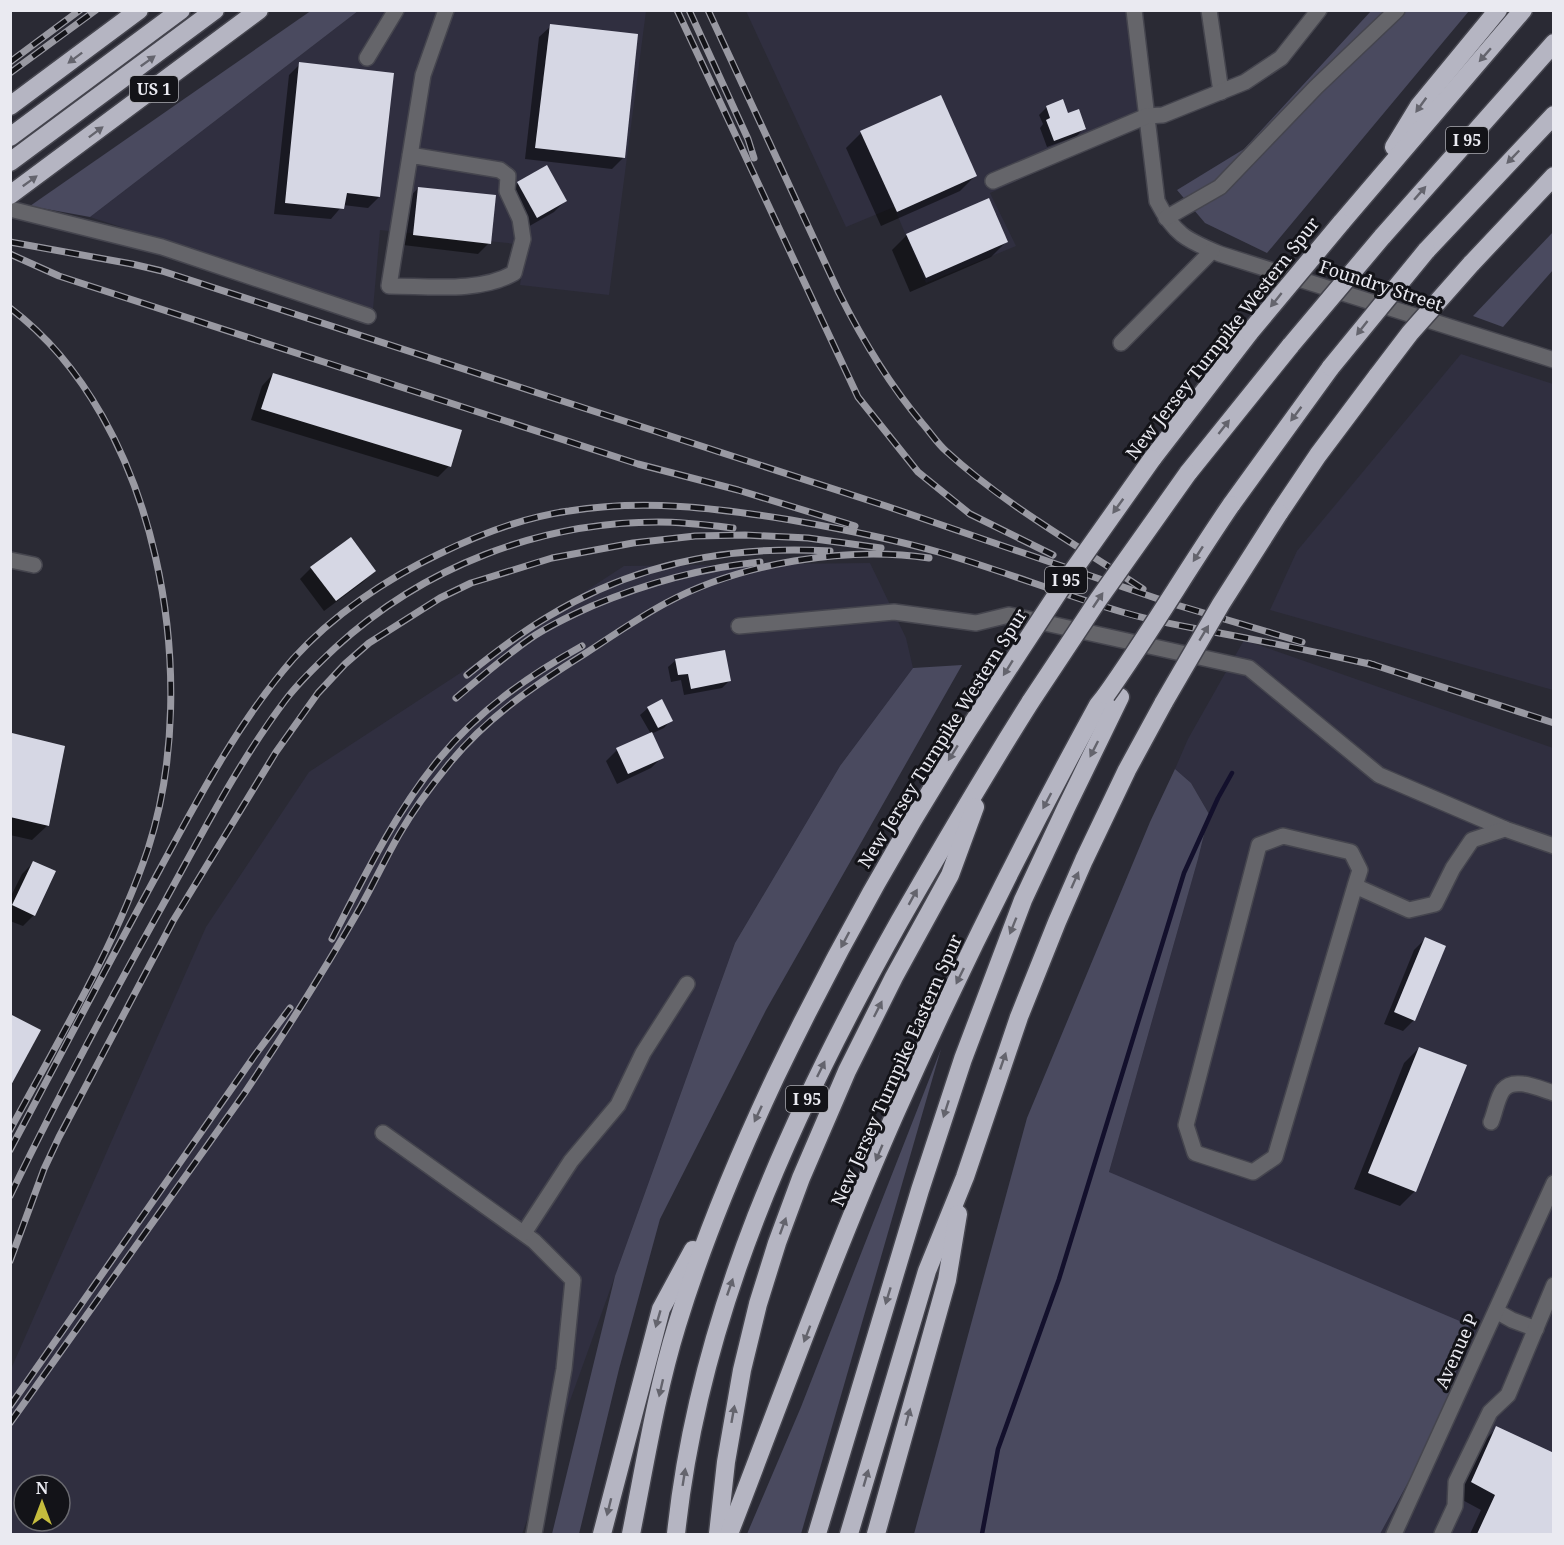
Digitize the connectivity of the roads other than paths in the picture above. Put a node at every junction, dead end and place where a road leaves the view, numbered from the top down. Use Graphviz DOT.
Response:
graph roads {
  1 [pos="139,10"];
  2 [pos="181,10"];
  3 [pos="215,10"];
  4 [pos="259,10"];
  5 [pos="396,10"];
  6 [pos="446,10"];
  7 [pos="1134,10"];
  8 [pos="1209,10"];
  9 [pos="1319,10"];
  10 [pos="1397,10"];
  11 [pos="1498,10"];
  12 [pos="1524,10"];
  13 [pos="1554,43"];
  14 [pos="367,58"];
  15 [pos="1221,92"];
  16 [pos="10,106"];
  17 [pos="1554,115"];
  18 [pos="1147,116"];
  19 [pos="10,136"];
  20 [pos="410,155"];
  21 [pos="10,162"];
  22 [pos="1554,176"];
  23 [pos="993,181"];
  24 [pos="1365,194"];
  25 [pos="10,195"];
  26 [pos="10,209"];
  27 [pos="1166,218"];
  28 [pos="1212,251"];
  29 [pos="368,316"];
  30 [pos="1121,343"];
  31 [pos="1554,360"];
  32 [pos="10,560"];
  33 [pos="34,565"];
  34 [pos="739,626"];
  35 [pos="1113,696"];
  36 [pos="992,764"];
  37 [pos="1505,829"];
  38 [pos="1554,846"];
  39 [pos="1355,886"];
  40 [pos="687,984"];
  41 [pos="1554,1093"];
  42 [pos="1491,1122"];
  43 [pos="382,1132"];
  44 [pos="965,1177"];
  45 [pos="1554,1183"];
  46 [pos="724,1192"];
  47 [pos="524,1233"];
  48 [pos="1554,1285"];
  49 [pos="1496,1311"];
  50 [pos="1536,1329"];
  51 [pos="534,1534"];
  52 [pos="602,1534"];
  53 [pos="631,1534"];
  54 [pos="676,1534"];
  55 [pos="718,1534"];
  56 [pos="729,1534"];
  57 [pos="818,1534"];
  58 [pos="849,1534"];
  59 [pos="876,1534"];
  60 [pos="1394,1534"];
  61 [pos="1442,1534"];
  1 -- 16 [label="highway, one-way"];
  2 -- 19 [label="highway"];
  21 -- 3 [label="highway, one-way"];
  25 -- 4 [label="highway, US 1, one-way"];
  5 -- 14 [label="street"];
  6 -- 20 [label="street"];
  7 -- 18 [label="street, Foundry Street"];
  8 -- 15 [label="street"];
  9 -- 15 [label="street"];
  10 -- 27 [label="street"];
  11 -- 24 [label="highway, one-way"];
  12 -- 24 [label="highway, New Jersey Turnpike Western Spur / I 95, one-way"];
  36 -- 13 [label="highway, I 95, one-way, bridge"];
  15 -- 18 [label="street"];
  17 -- 35 [label="highway, New Jersey Turnpike Eastern Spur / I 95, one-way, bridge"];
  18 -- 23 [label="street"];
  18 -- 27 [label="street, Foundry Street"];
  20 -- 20 [label="street"];
  44 -- 22 [label="highway, one-way, bridge"];
  24 -- 46 [label="highway, New Jersey Turnpike Western Spur / I 95, one-way, bridge"];
  26 -- 29 [label="street"];
  27 -- 28 [label="street, Foundry Street"];
  28 -- 30 [label="street"];
  28 -- 31 [label="street, Foundry Street"];
  32 -- 33 [label="street"];
  34 -- 37 [label="street"];
  35 -- 56 [label="highway, New Jersey Turnpike Eastern Spur / I 95, one-way"];
  35 -- 57 [label="highway, New Jersey Turnpike Eastern Spur / I 95, one-way"];
  54 -- 36 [label="highway, I 95, one-way"];
  55 -- 36 [label="highway, one-way"];
  37 -- 38 [label="street"];
  37 -- 39 [label="street"];
  39 -- 39 [label="street"];
  40 -- 47 [label="street"];
  41 -- 42 [label="street"];
  43 -- 47 [label="street"];
  58 -- 44 [label="highway, one-way"];
  59 -- 44 [label="highway, one-way"];
  45 -- 49 [label="street, Avenue P"];
  46 -- 52 [label="highway, one-way"];
  46 -- 53 [label="highway, New Jersey Turnpike Western Spur / I 95, one-way"];
  47 -- 51 [label="street"];
  48 -- 50 [label="street"];
  49 -- 50 [label="street"];
  49 -- 60 [label="street, Avenue P"];
  50 -- 61 [label="street"];
}
